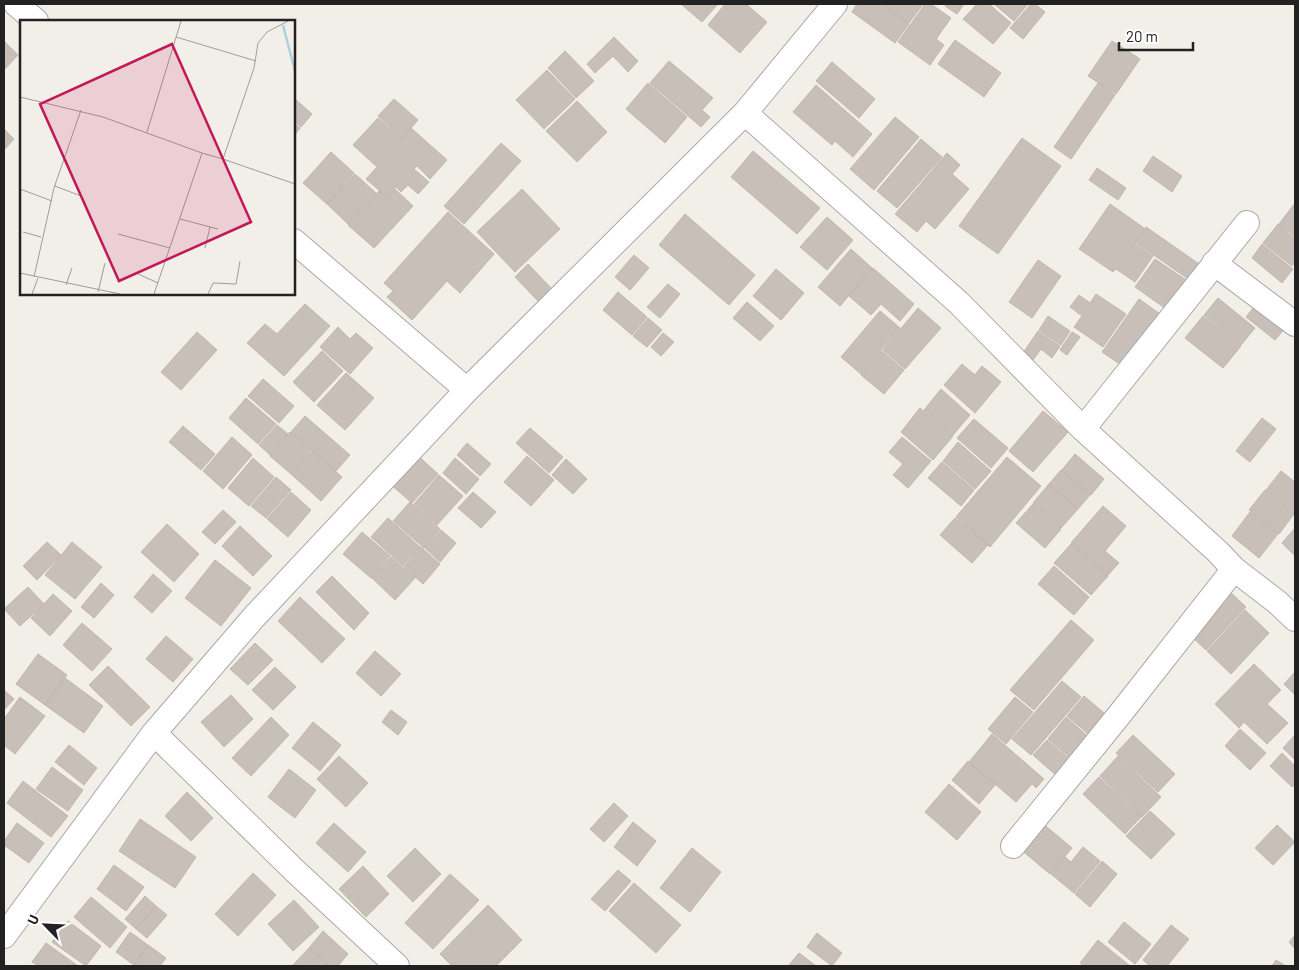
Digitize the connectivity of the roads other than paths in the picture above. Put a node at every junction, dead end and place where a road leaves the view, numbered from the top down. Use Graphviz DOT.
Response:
graph roads {
  1 [pos="16,4"];
  2 [pos="835,4"];
  3 [pos="35,20"];
  4 [pos="745,112"];
  5 [pos="1247,223"];
  6 [pos="295,242"];
  7 [pos="1214,264"];
  8 [pos="1295,324"];
  9 [pos="467,390"];
  10 [pos="1083,429"];
  11 [pos="1234,569"];
  12 [pos="1295,620"];
  13 [pos="154,733"];
  14 [pos="1012,846"];
  15 [pos="4,936"];
  16 [pos="397,966"];
  1 -- 3 [label="street"];
  2 -- 4 [label="street"];
  4 -- 9 [label="street"];
  4 -- 10 [label="street"];
  5 -- 7 [label="street"];
  6 -- 9 [label="street"];
  7 -- 8 [label="street"];
  7 -- 10 [label="street"];
  9 -- 13 [label="street"];
  10 -- 11 [label="street"];
  11 -- 12 [label="street"];
  11 -- 14 [label="street"];
  13 -- 15 [label="street"];
  13 -- 16 [label="street"];
}
